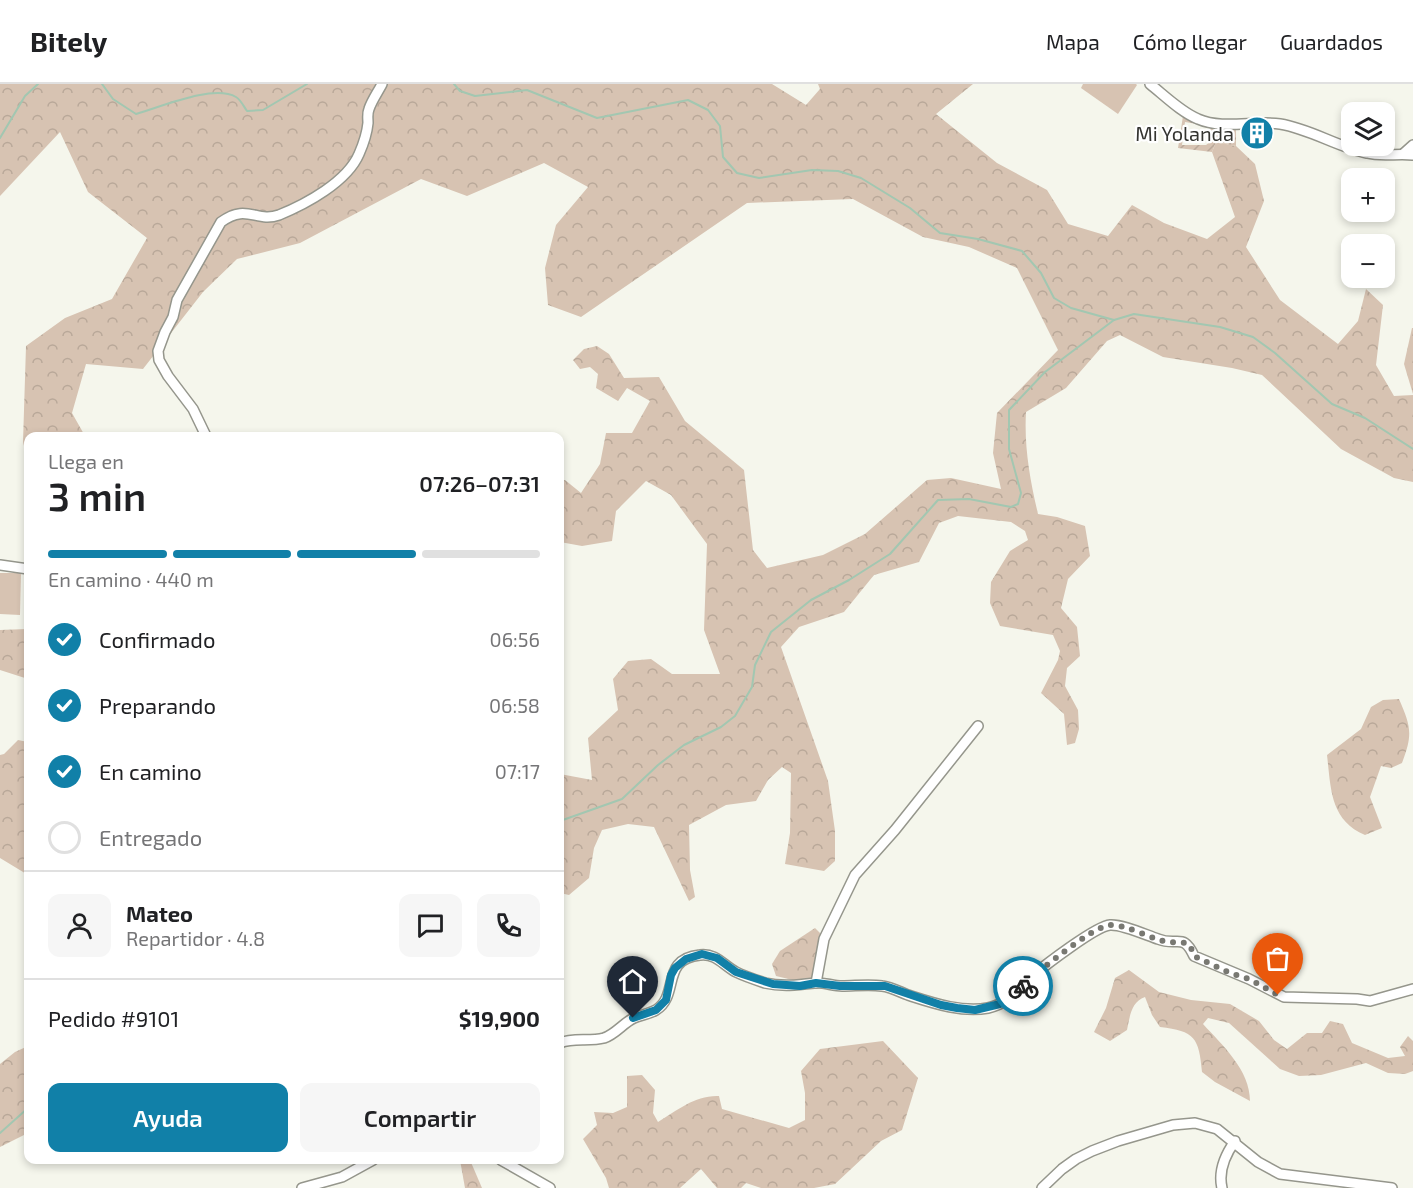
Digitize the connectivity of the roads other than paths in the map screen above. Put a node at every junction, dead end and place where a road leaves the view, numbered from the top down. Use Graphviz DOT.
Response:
graph roads {
  1 [pos="382,84"];
  2 [pos="1150,84"];
  3 [pos="1413,145"];
  4 [pos="1408,154"];
  5 [pos="204,432"];
  6 [pos="0,566"];
  7 [pos="24,569"];
  8 [pos="978,726"];
  9 [pos="816,983"];
  10 [pos="1413,989"];
  11 [pos="564,1041"];
  12 [pos="1235,1141"];
  13 [pos="366,1164"];
  14 [pos="508,1164"];
  15 [pos="302,1188"];
  16 [pos="550,1188"];
  17 [pos="1042,1188"];
  18 [pos="1222,1188"];
  19 [pos="1392,1188"];
  1 -- 5 [label="street"];
  2 -- 4 [label="street"];
  3 -- 4 [label="street"];
  6 -- 7 [label="street"];
  8 -- 9 [label="street"];
  9 -- 10 [label="street"];
  9 -- 11 [label="street"];
  12 -- 17 [label="street"];
  12 -- 18 [label="street"];
  12 -- 19 [label="street"];
  13 -- 15 [label="street"];
  14 -- 16 [label="street"];
}
